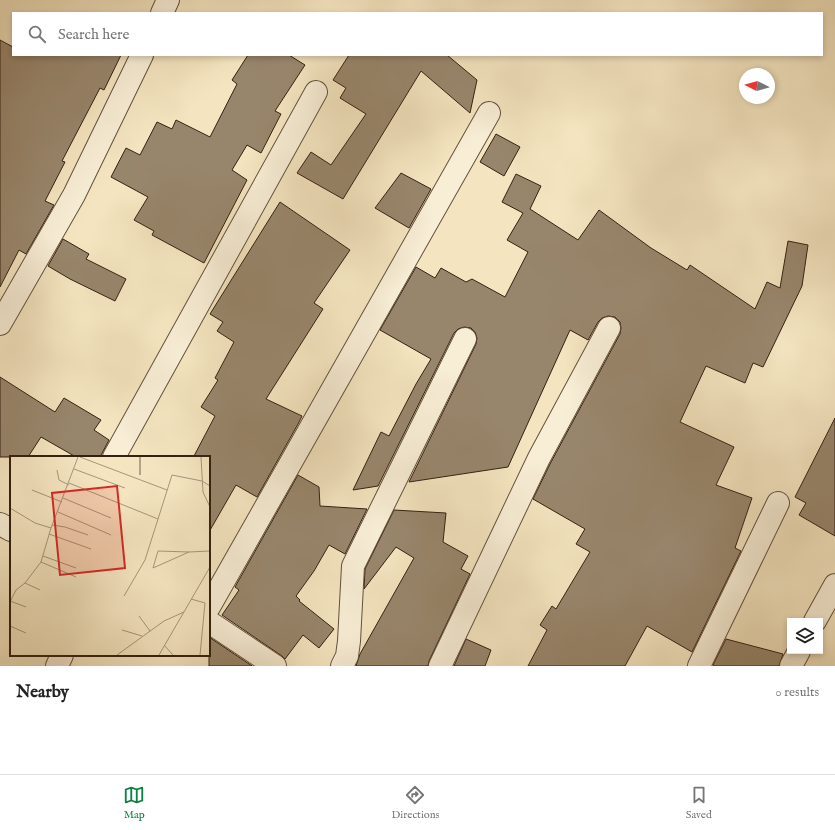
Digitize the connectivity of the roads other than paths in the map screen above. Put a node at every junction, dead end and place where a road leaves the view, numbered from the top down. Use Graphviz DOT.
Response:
graph roads {
  1 [pos="168,0"];
  2 [pos="162,12"];
  3 [pos="142,56"];
  4 [pos="316,92"];
  5 [pos="490,113"];
  6 [pos="0,324"];
  7 [pos="609,328"];
  8 [pos="465,339"];
  9 [pos="115,456"];
  10 [pos="778,503"];
  11 [pos="0,524"];
  12 [pos="10,529"];
  13 [pos="835,585"];
  14 [pos="210,605"];
  15 [pos="818,618"];
  16 [pos="210,623"];
  17 [pos="797,654"];
  18 [pos="61,656"];
  19 [pos="56,666"];
  20 [pos="275,666"];
  21 [pos="342,666"];
  22 [pos="440,666"];
  23 [pos="699,666"];
  24 [pos="791,666"];
  1 -- 2 [label="street"];
  3 -- 6 [label="street"];
  4 -- 9 [label="street"];
  5 -- 14 [label="street"];
  7 -- 22 [label="street"];
  8 -- 21 [label="street"];
  10 -- 23 [label="street"];
  11 -- 12 [label="street"];
  13 -- 15 [label="street"];
  16 -- 20 [label="street"];
  17 -- 24 [label="street"];
  18 -- 19 [label="street"];
}
